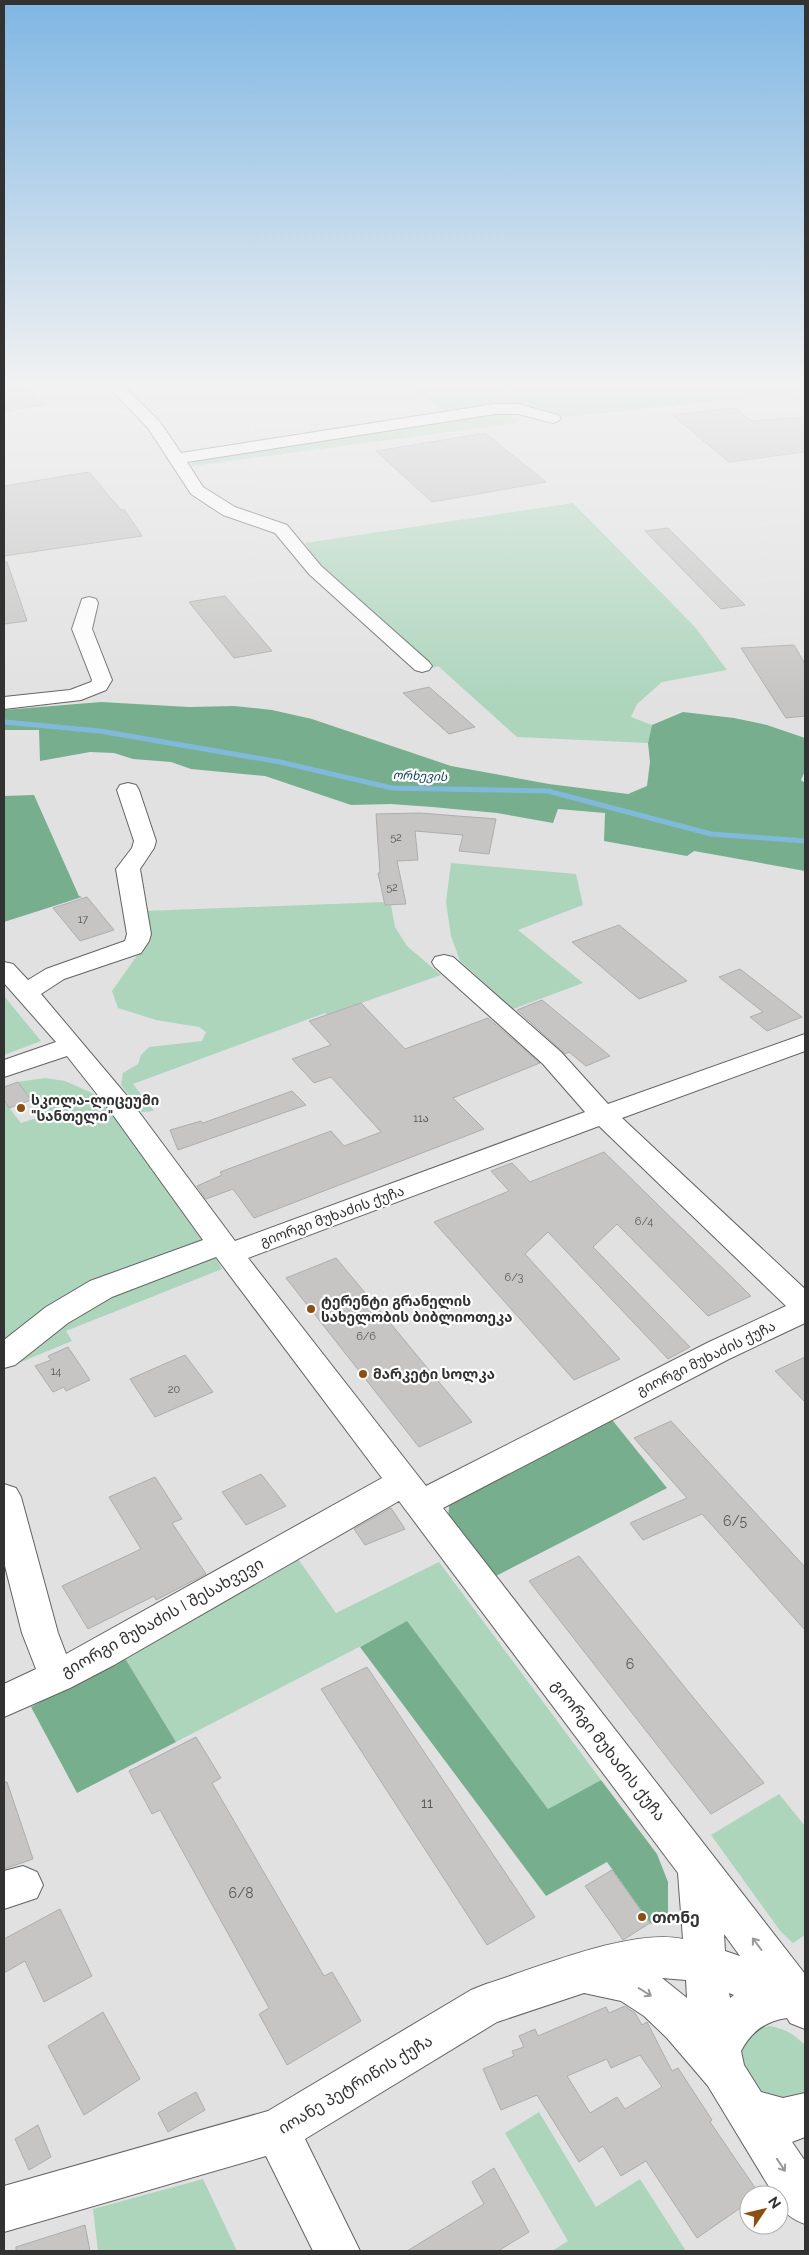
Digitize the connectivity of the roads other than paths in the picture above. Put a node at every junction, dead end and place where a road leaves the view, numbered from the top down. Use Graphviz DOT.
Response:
graph roads {
  1 [pos="196,488"];
  2 [pos="88,603"];
  3 [pos="422,666"];
  4 [pos="4,703"];
  5 [pos="128,790"];
  6 [pos="444,962"];
  7 [pos="4,969"];
  8 [pos="27,992"];
  9 [pos="805,1042"];
  10 [pos="72,1046"];
  11 [pos="4,1070"];
  12 [pos="603,1115"];
  13 [pos="226,1249"];
  14 [pos="805,1308"];
  15 [pos="4,1357"];
  16 [pos="413,1493"];
  17 [pos="5,1502"];
  18 [pos="57,1677"];
  19 [pos="4,1701"];
  20 [pos="697,1865"];
  21 [pos="705,1964"];
  22 [pos="583,1973"];
  23 [pos="803,1998"];
  24 [pos="730,2077"];
  25 [pos="805,2115"];
  26 [pos="277,2131"];
  27 [pos="805,2201"];
  28 [pos="4,2209"];
  29 [pos="337,2251"];
  1 -- 3 [label="street"];
  2 -- 4 [label="street"];
  5 -- 8 [label="street"];
  6 -- 12 [label="street"];
  7 -- 8 [label="street, გიორგი მუხაძის ქუჩა"];
  8 -- 10 [label="street, გიორგი მუხაძის ქუჩა"];
  9 -- 12 [label="street, გიორგი მუხაძის ქუჩა"];
  10 -- 11 [label="street"];
  10 -- 13 [label="street, გიორგი მუხაძის ქუჩა"];
  12 -- 13 [label="street, გიორგი მუხაძის ქუჩა"];
  12 -- 14 [label="street, გიორგი მუხაძის ქუჩა"];
  13 -- 15 [label="street"];
  13 -- 16 [label="street, გიორგი მუხაძის ქუჩა"];
  14 -- 16 [label="street, გიორგი მუხაძის ქუჩა"];
  16 -- 18 [label="street, გიორგი მუხაძის I შესახვევი"];
  16 -- 20 [label="street, გიორგი მუხაძის ქუჩა"];
  17 -- 18 [label="street, გიორგი მუხაძის I შესახვევი"];
  18 -- 19 [label="street"];
  20 -- 21 [label="street"];
  23 -- 20 [label="street, გიორგი მუხაძის ქუჩა, one-way"];
  21 -- 22 [label="street, იოანე პეტრიწის ქუჩა"];
  21 -- 23 [label="street, იოანე პეტრიწის ქუჩა"];
  21 -- 24 [label="street"];
  22 -- 24 [label="street, one-way"];
  22 -- 26 [label="street, იოანე პეტრიწის ქუჩა"];
  23 -- 24 [label="street"];
  24 -- 25 [label="street"];
  24 -- 27 [label="street, one-way"];
  26 -- 28 [label="street, იოანე პეტრიწის ქუჩა"];
  26 -- 29 [label="street"];
}
